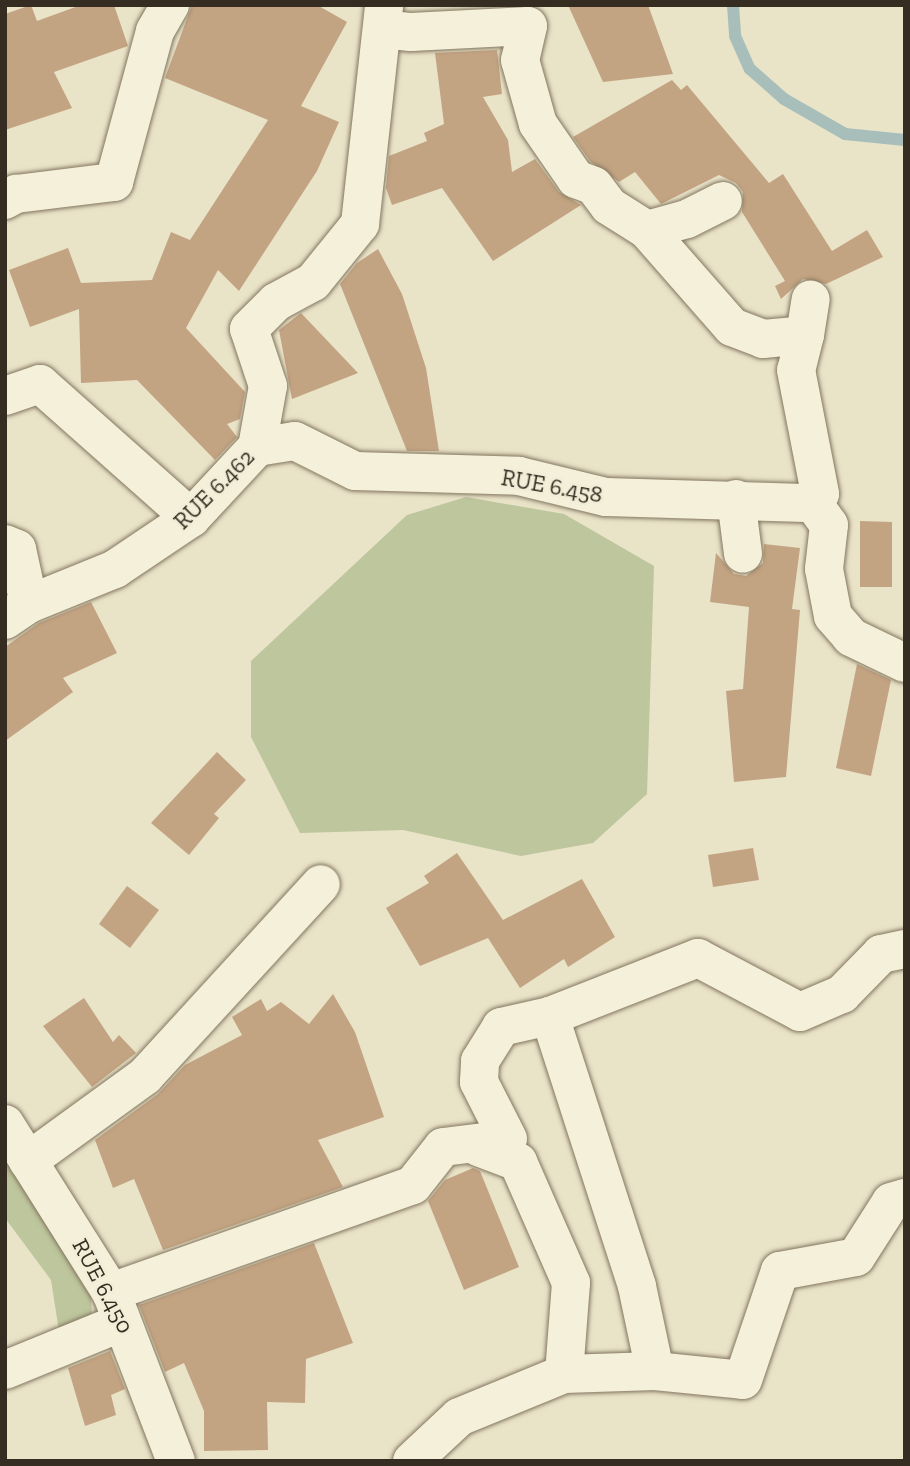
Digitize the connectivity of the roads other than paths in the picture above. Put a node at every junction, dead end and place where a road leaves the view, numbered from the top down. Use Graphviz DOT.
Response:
graph roads {
  1 [pos="170,5"];
  2 [pos="383,12"];
  3 [pos="5,200"];
  4 [pos="723,201"];
  5 [pos="647,230"];
  6 [pos="5,396"];
  7 [pos="257,447"];
  8 [pos="736,499"];
  9 [pos="813,503"];
  10 [pos="191,519"];
  11 [pos="5,544"];
  12 [pos="743,554"];
  13 [pos="17,612"];
  14 [pos="905,663"];
  15 [pos="321,884"];
  16 [pos="905,949"];
  17 [pos="550,1016"];
  18 [pos="5,1124"];
  19 [pos="478,1147"];
  20 [pos="28,1161"];
  21 [pos="905,1198"];
  22 [pos="116,1307"];
  23 [pos="5,1370"];
  24 [pos="655,1371"];
  25 [pos="564,1374"];
  26 [pos="176,1461"];
  27 [pos="412,1461"];
  1 -- 3 [label="street"];
  2 -- 5 [label="street"];
  2 -- 7 [label="street, RUE 6.462"];
  4 -- 5 [label="street"];
  5 -- 9 [label="street"];
  6 -- 10 [label="street"];
  7 -- 8 [label="street, RUE 6.458"];
  7 -- 10 [label="street, RUE 6.462"];
  8 -- 9 [label="street, RUE 6.458"];
  8 -- 12 [label="street"];
  9 -- 14 [label="street"];
  10 -- 13 [label="street, RUE 6.462"];
  11 -- 13 [label="street"];
  15 -- 20 [label="street"];
  16 -- 17 [label="street"];
  17 -- 19 [label="street"];
  17 -- 24 [label="street"];
  18 -- 20 [label="street, RUE 6.450"];
  19 -- 22 [label="street"];
  19 -- 25 [label="street"];
  20 -- 22 [label="street, RUE 6.450"];
  21 -- 24 [label="street"];
  22 -- 23 [label="street"];
  22 -- 26 [label="street, RUE 6.450"];
  24 -- 25 [label="street"];
  25 -- 27 [label="street"];
}
